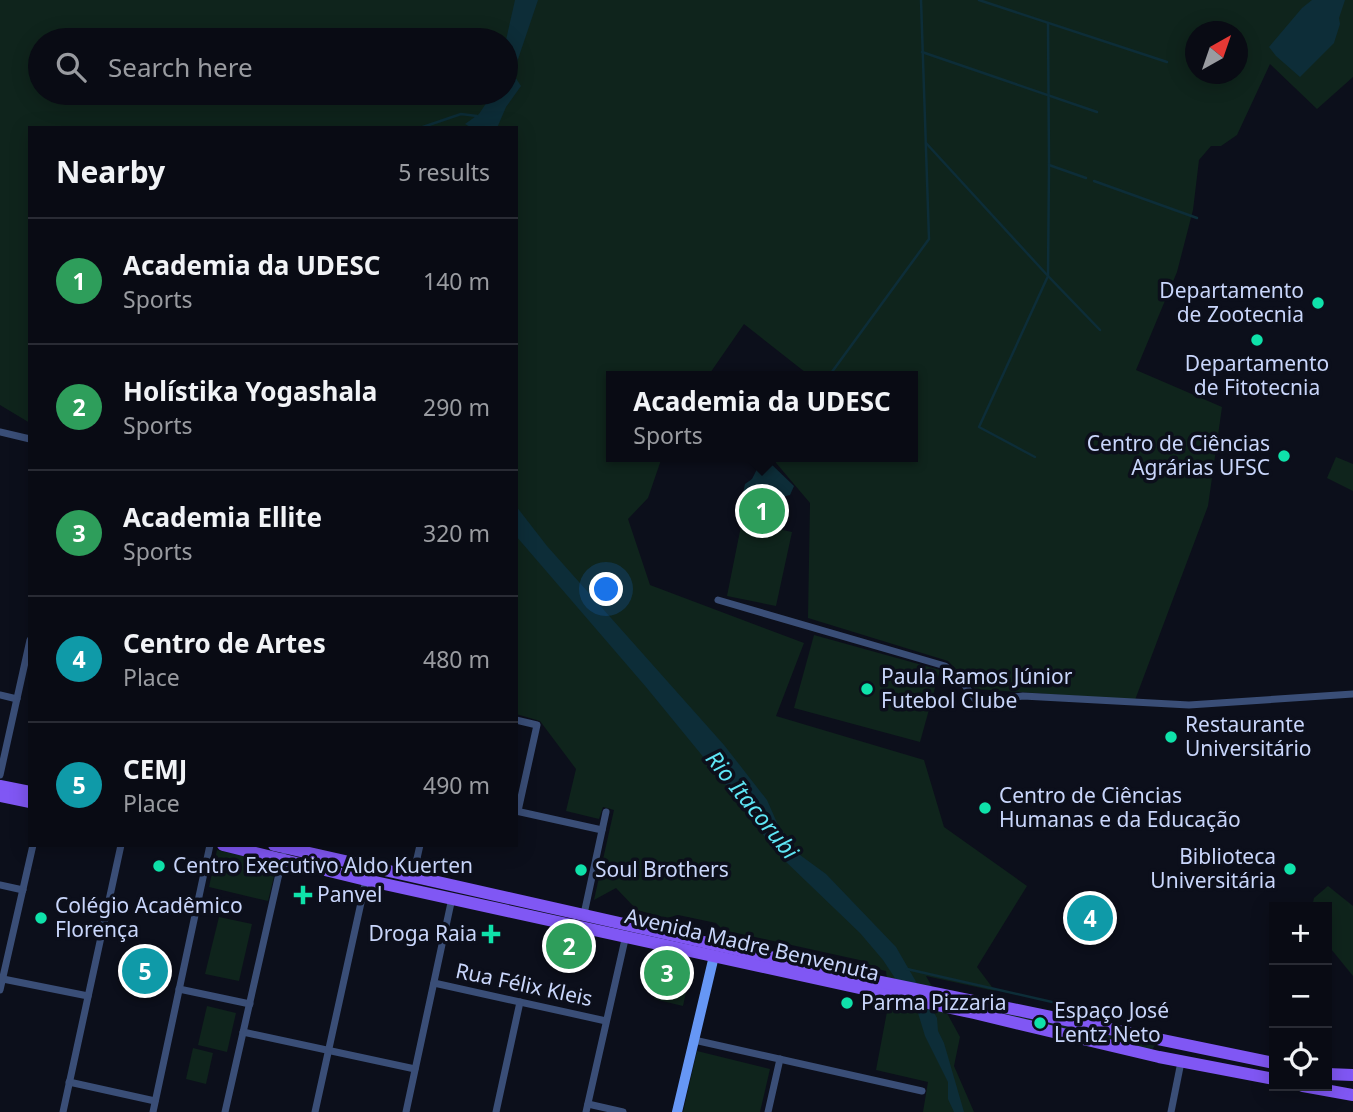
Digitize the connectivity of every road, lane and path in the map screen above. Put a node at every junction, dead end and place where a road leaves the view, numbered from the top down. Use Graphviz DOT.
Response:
graph roads {
  1 [pos="0,432"];
  2 [pos="28,439"];
  3 [pos="718,600"];
  4 [pos="28,649"];
  5 [pos="1353,694"];
  6 [pos="0,695"];
  7 [pos="17,699"];
  8 [pos="518,720"];
  9 [pos="0,775"];
  10 [pos="0,786"];
  11 [pos="28,792"];
  12 [pos="0,796"];
  13 [pos="28,802"];
  14 [pos="518,807"];
  15 [pos="518,811"];
  16 [pos="606,812"];
  17 [pos="602,830"];
  18 [pos="33,847"];
  19 [pos="121,847"];
  20 [pos="210,847"];
  21 [pos="252,847"];
  22 [pos="420,847"];
  23 [pos="282,849"];
  24 [pos="413,876"];
  25 [pos="366,880"];
  26 [pos="0,886"];
  27 [pos="23,890"];
  28 [pos="452,898"];
  29 [pos="584,914"];
  30 [pos="627,930"];
  31 [pos="715,950"];
  32 [pos="3,979"];
  33 [pos="434,982"];
  34 [pos="179,989"];
  35 [pos="0,990"];
  36 [pos="88,996"];
  37 [pos="520,1002"];
  38 [pos="250,1004"];
  39 [pos="606,1021"];
  40 [pos="243,1032"];
  41 [pos="1160,1039"];
  42 [pos="694,1040"];
  43 [pos="1208,1049"];
  44 [pos="329,1050"];
  45 [pos="1149,1055"];
  46 [pos="780,1059"];
  47 [pos="1181,1062"];
  48 [pos="1269,1062"];
  49 [pos="415,1069"];
  50 [pos="1332,1074"];
  51 [pos="1353,1075"];
  52 [pos="1269,1078"];
  53 [pos="69,1083"];
  54 [pos="922,1091"];
  55 [pos="1331,1091"];
  56 [pos="1353,1095"];
  57 [pos="155,1101"];
  58 [pos="587,1108"];
  59 [pos="63,1112"];
  60 [pos="153,1112"];
  61 [pos="225,1112"];
  62 [pos="315,1112"];
  63 [pos="405,1112"];
  64 [pos="496,1112"];
  65 [pos="623,1112"];
  66 [pos="677,1112"];
  67 [pos="768,1112"];
  68 [pos="1171,1112"];
  1 -- 2 [label="street"];
  3 -- 5 [label="street"];
  4 -- 7 [label="street"];
  6 -- 7 [label="street"];
  7 -- 9 [label="street"];
  8 -- 14 [label="street"];
  10 -- 11 [label="main road"];
  12 -- 13 [label="main road"];
  15 -- 17 [label="street"];
  16 -- 17 [label="street"];
  17 -- 29 [label="street"];
  18 -- 27 [label="street"];
  19 -- 36 [label="street"];
  20 -- 34 [label="street"];
  21 -- 23 [label="main road, Avenida Madre Benvenuta"];
  22 -- 24 [label="street"];
  23 -- 24 [label="main road, Avenida Madre Benvenuta"];
  23 -- 25 [label="main road, Avenida Madre Benvenuta"];
  23 -- 38 [label="street"];
  24 -- 29 [label="main road, Avenida Madre Benvenuta"];
  25 -- 28 [label="main road, Avenida Madre Benvenuta"];
  25 -- 44 [label="street"];
  26 -- 27 [label="street"];
  27 -- 32 [label="street"];
  28 -- 30 [label="main road, Avenida Madre Benvenuta"];
  28 -- 33 [label="street"];
  29 -- 30 [label="main road, Avenida Madre Benvenuta"];
  30 -- 31 [label="main road, Avenida Madre Benvenuta"];
  30 -- 39 [label="street"];
  31 -- 41 [label="main road, Avenida Madre Benvenuta"];
  31 -- 42 [label="street"];
  31 -- 45 [label="main road, Avenida Madre Benvenuta"];
  32 -- 35 [label="street"];
  32 -- 36 [label="street"];
  33 -- 37 [label="street, Rua Félix Kleis"];
  33 -- 49 [label="street"];
  34 -- 38 [label="street"];
  34 -- 57 [label="street"];
  36 -- 53 [label="street"];
  37 -- 39 [label="street, Rua Félix Kleis"];
  37 -- 64 [label="street"];
  38 -- 40 [label="street"];
  39 -- 58 [label="street"];
  40 -- 44 [label="street"];
  40 -- 61 [label="street"];
  41 -- 43 [label="main road, Avenida Madre Benvenuta"];
  41 -- 45 [label="main road"];
  42 -- 46 [label="street"];
  42 -- 66 [label="street"];
  43 -- 47 [label="main road"];
  43 -- 48 [label="main road, Avenida Madre Benvenuta"];
  44 -- 49 [label="street"];
  44 -- 62 [label="street"];
  45 -- 47 [label="main road, Avenida Madre Benvenuta"];
  46 -- 54 [label="street"];
  46 -- 67 [label="street"];
  47 -- 52 [label="main road, Avenida Madre Benvenuta"];
  47 -- 68 [label="street"];
  49 -- 63 [label="street"];
  50 -- 51 [label="main road"];
  53 -- 57 [label="street"];
  53 -- 59 [label="street"];
  55 -- 56 [label="main road"];
  57 -- 60 [label="street"];
  58 -- 65 [label="street"];
}
